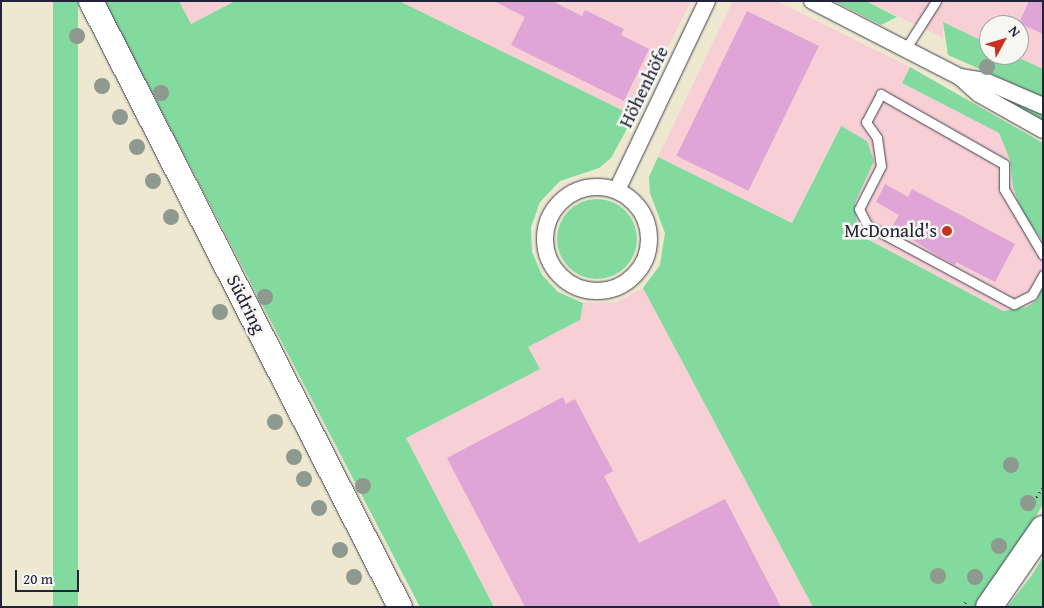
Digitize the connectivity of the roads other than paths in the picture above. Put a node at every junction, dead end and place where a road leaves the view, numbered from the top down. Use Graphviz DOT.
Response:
graph roads {
  1 [pos="91,1"];
  2 [pos="707,1"];
  3 [pos="812,1"];
  4 [pos="936,1"];
  5 [pos="906,48"];
  6 [pos="960,77"];
  7 [pos="1043,106"];
  8 [pos="1043,130"];
  9 [pos="617,190"];
  10 [pos="1043,255"];
  11 [pos="1043,275"];
  12 [pos="1043,529"];
  13 [pos="400,607"];
  14 [pos="989,607"];
  1 -- 13 [label="main road, Südring"];
  2 -- 9 [label="street, Höhenhöfe"];
  3 -- 5 [label="street"];
  4 -- 5 [label="lane"];
  5 -- 6 [label="street"];
  6 -- 7 [label="street"];
  6 -- 8 [label="street"];
  9 -- 9 [label="street"];
  10 -- 11 [label="lane"];
  12 -- 14 [label="main road"];
}
